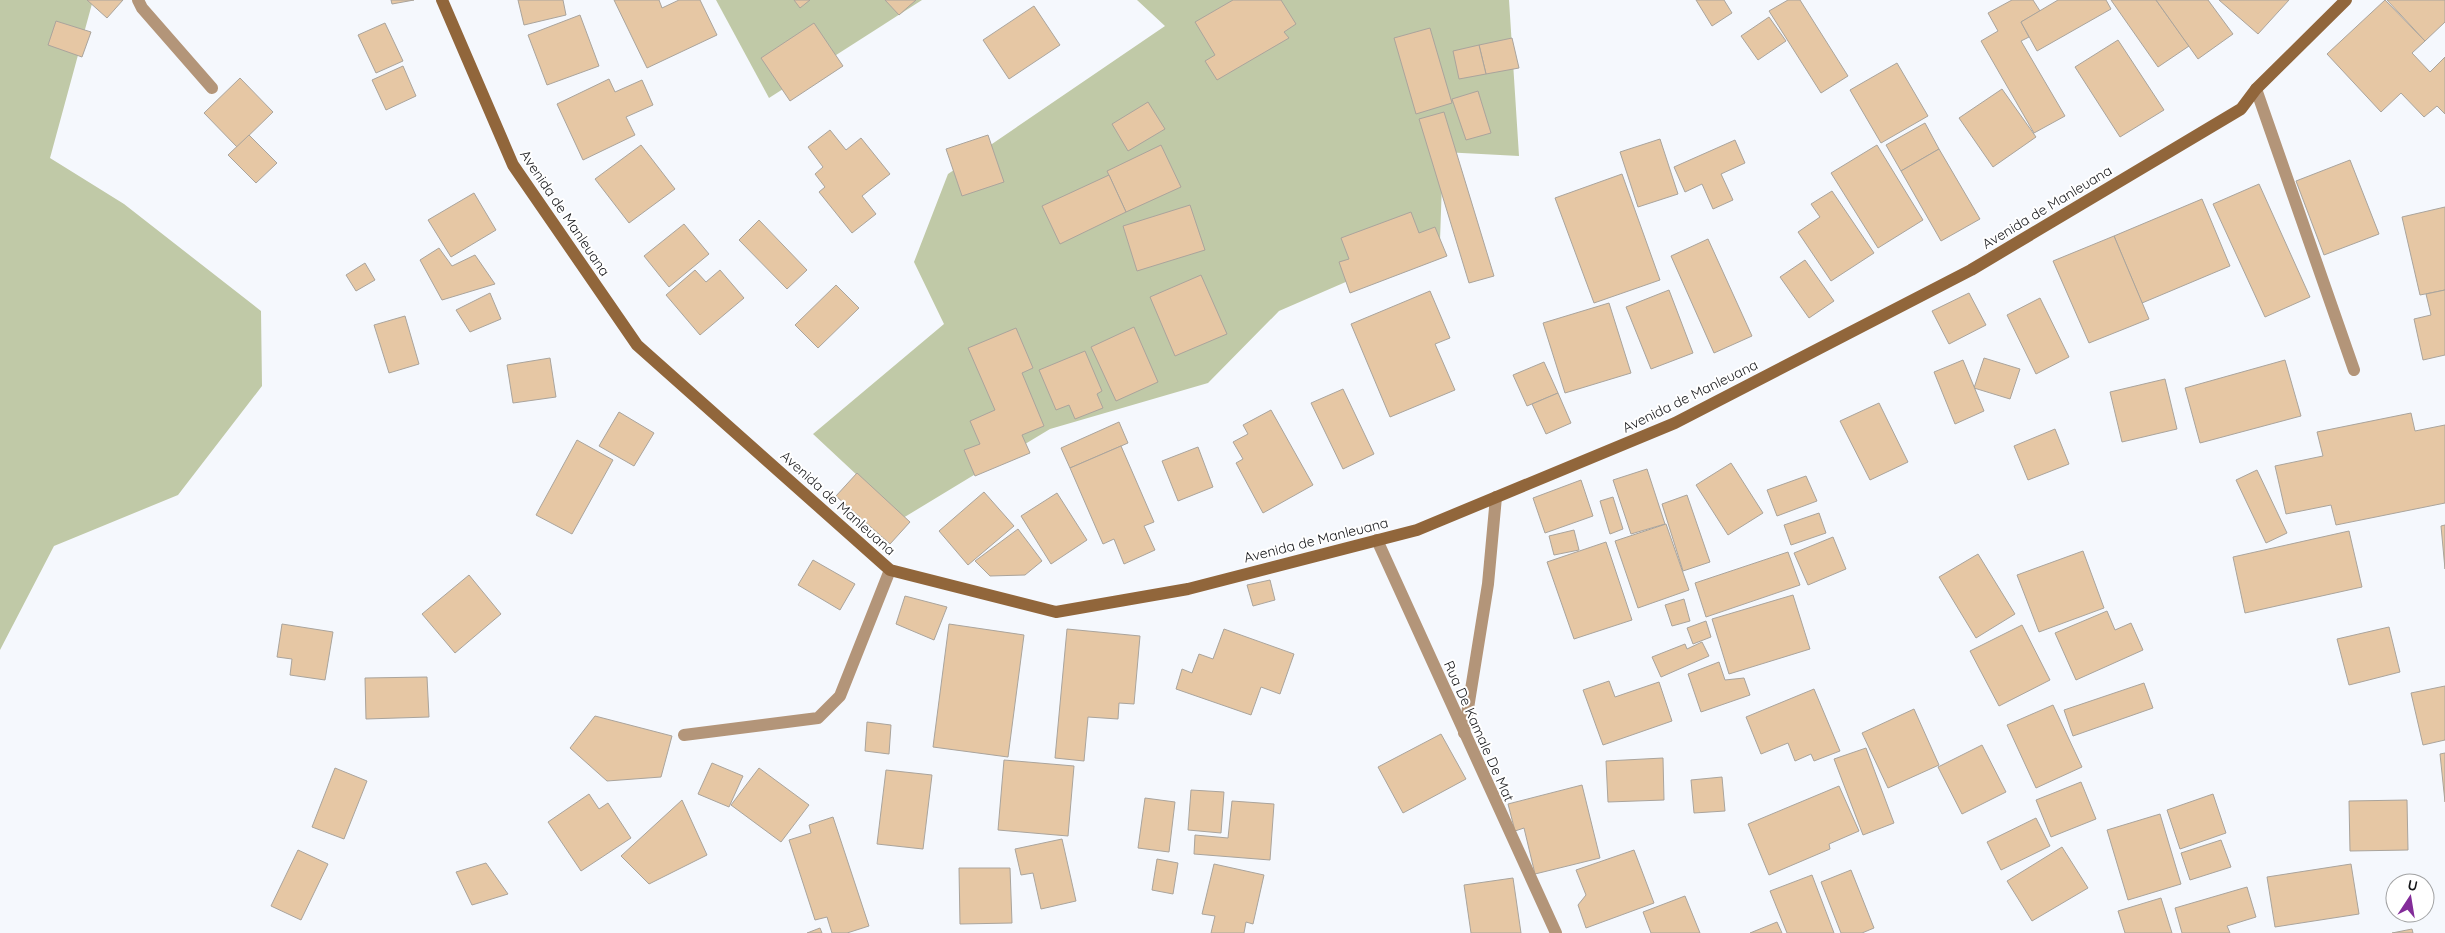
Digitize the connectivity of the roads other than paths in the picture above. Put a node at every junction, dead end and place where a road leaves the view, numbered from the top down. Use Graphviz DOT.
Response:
graph roads {
  1 [pos="138,0"];
  2 [pos="442,0"];
  3 [pos="2346,0"];
  4 [pos="212,88"];
  5 [pos="2256,89"];
  6 [pos="2354,370"];
  7 [pos="1496,497"];
  8 [pos="1377,540"];
  9 [pos="890,570"];
  10 [pos="1464,733"];
  11 [pos="684,735"];
  12 [pos="1556,933"];
  1 -- 4 [label="street"];
  2 -- 9 [label="street, Avenida de Manleuana"];
  3 -- 5 [label="street, Avenida de Manleuana"];
  5 -- 6 [label="street"];
  5 -- 7 [label="street, Avenida de Manleuana"];
  7 -- 8 [label="street, Avenida de Manleuana"];
  7 -- 10 [label="street"];
  8 -- 9 [label="street, Avenida de Manleuana"];
  8 -- 10 [label="street, Rua De Kamale De Mat"];
  9 -- 11 [label="street"];
  10 -- 12 [label="street, Rua De Kamale De Mat"];
}
